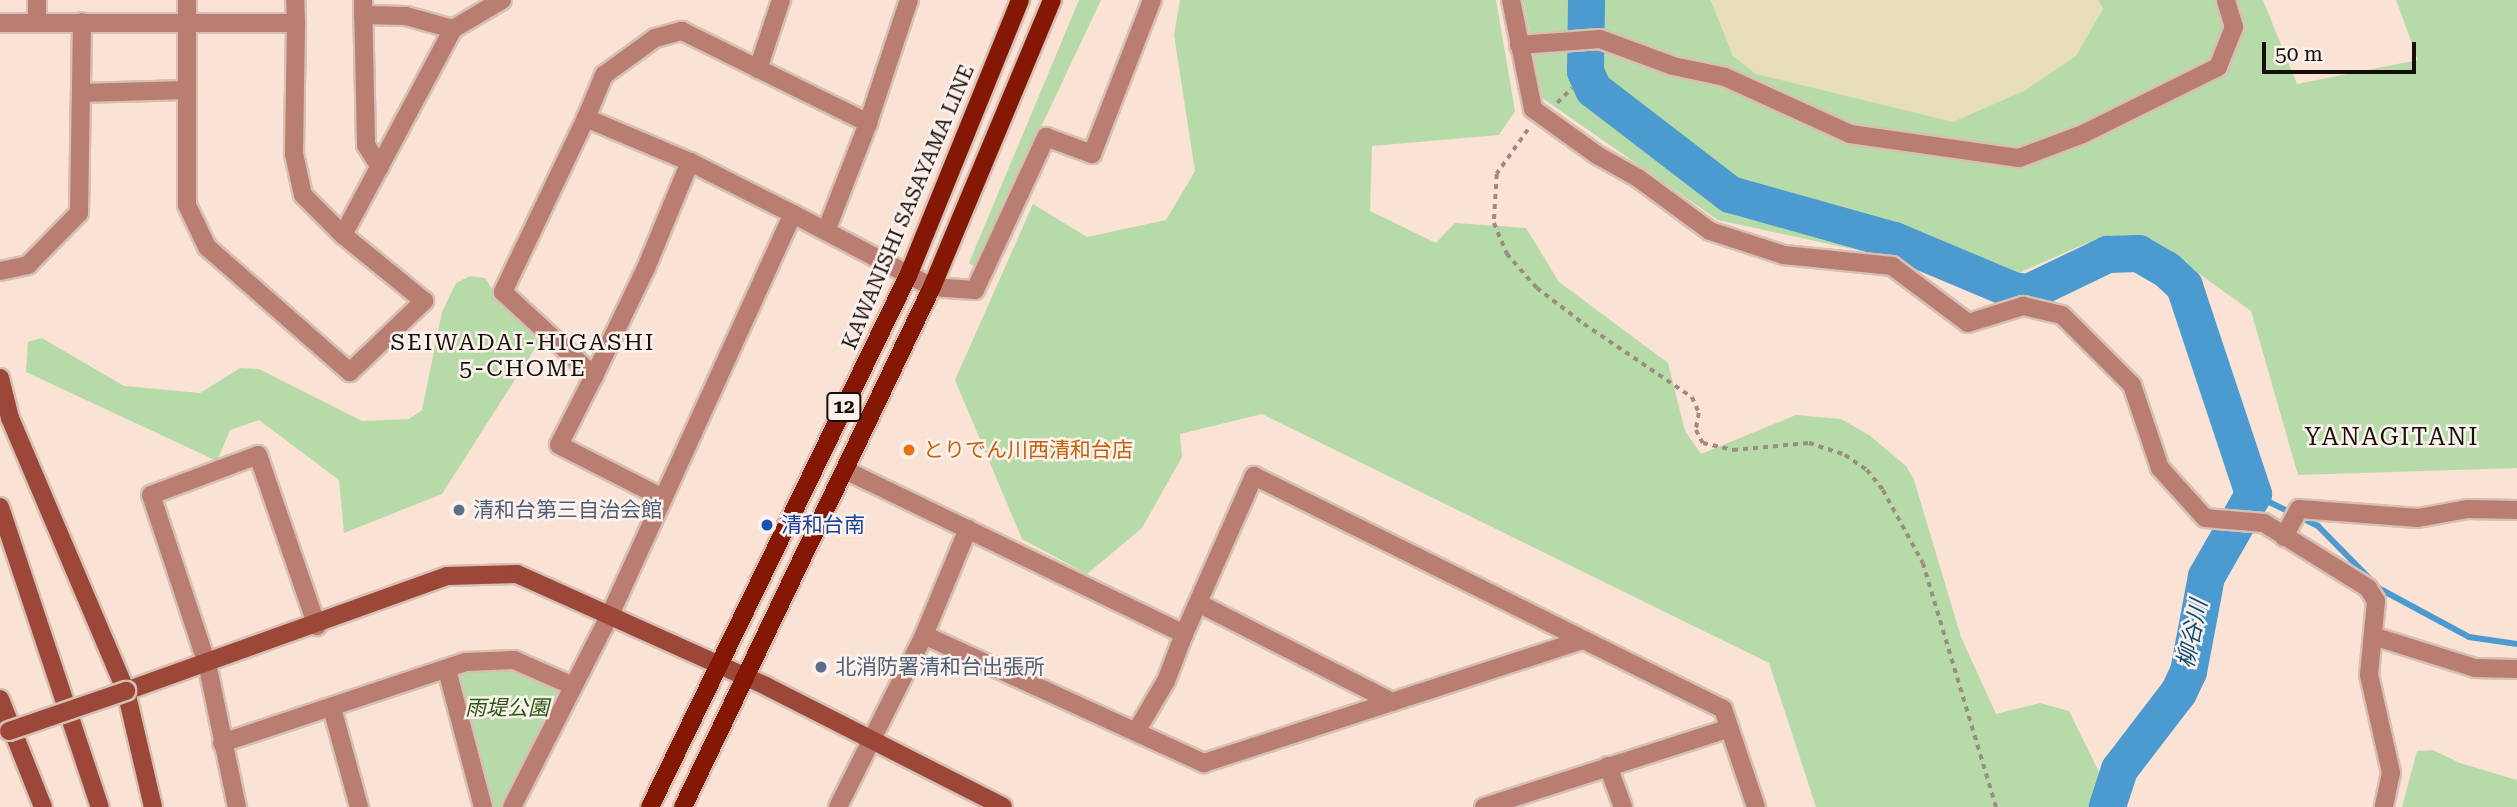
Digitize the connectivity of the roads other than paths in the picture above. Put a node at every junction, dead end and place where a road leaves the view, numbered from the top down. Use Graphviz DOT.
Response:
graph roads {
  1 [pos="37,0"];
  2 [pos="187,0"];
  3 [pos="295,0"];
  4 [pos="501,0"];
  5 [pos="781,0"];
  6 [pos="909,0"];
  7 [pos="1020,0"];
  8 [pos="1052,0"];
  9 [pos="1152,0"];
  10 [pos="1511,0"];
  11 [pos="2226,0"];
  12 [pos="363,7"];
  13 [pos="37,21"];
  14 [pos="82,22"];
  15 [pos="187,22"];
  16 [pos="0,23"];
  17 [pos="296,23"];
  18 [pos="453,29"];
  19 [pos="1525,44"];
  20 [pos="758,69"];
  21 [pos="187,90"];
  22 [pos="81,93"];
  23 [pos="586,118"];
  24 [pos="868,123"];
  25 [pos="690,162"];
  26 [pos="380,167"];
  27 [pos="793,214"];
  28 [pos="826,231"];
  29 [pos="343,235"];
  30 [pos="0,271"];
  31 [pos="908,276"];
  32 [pos="932,287"];
  33 [pos="594,376"];
  34 [pos="0,378"];
  35 [pos="845,470"];
  36 [pos="663,498"];
  37 [pos="0,507"];
  38 [pos="2517,510"];
  39 [pos="968,529"];
  40 [pos="2287,532"];
  41 [pos="1198,603"];
  42 [pos="610,615"];
  43 [pos="317,626"];
  44 [pos="1184,634"];
  45 [pos="924,635"];
  46 [pos="2373,636"];
  47 [pos="1583,640"];
  48 [pos="207,664"];
  49 [pos="719,665"];
  50 [pos="2517,669"];
  51 [pos="447,670"];
  52 [pos="747,677"];
  53 [pos="571,685"];
  54 [pos="126,691"];
  55 [pos="0,699"];
  56 [pos="1392,702"];
  57 [pos="332,708"];
  58 [pos="1730,728"];
  59 [pos="1138,730"];
  60 [pos="5,732"];
  61 [pos="870,741"];
  62 [pos="222,743"];
  63 [pos="1608,766"];
  64 [pos="43,807"];
  65 [pos="100,807"];
  66 [pos="153,807"];
  67 [pos="237,807"];
  68 [pos="359,807"];
  69 [pos="483,807"];
  70 [pos="512,807"];
  71 [pos="650,807"];
  72 [pos="682,807"];
  73 [pos="838,807"];
  74 [pos="1003,807"];
  75 [pos="1484,807"];
  76 [pos="1623,807"];
  77 [pos="1756,807"];
  78 [pos="2384,807"];
  1 -- 13 [label="street"];
  2 -- 15 [label="street"];
  3 -- 17 [label="street"];
  4 -- 18 [label="street"];
  5 -- 20 [label="street"];
  6 -- 24 [label="street"];
  7 -- 31 [label="main road, KAWANISHI SASAYAMA LINE / 12"];
  8 -- 32 [label="main road, 12"];
  9 -- 32 [label="street"];
  10 -- 19 [label="street"];
  11 -- 19 [label="street"];
  12 -- 18 [label="street"];
  12 -- 26 [label="street"];
  13 -- 14 [label="street"];
  13 -- 16 [label="street"];
  14 -- 15 [label="street"];
  14 -- 22 [label="street"];
  15 -- 17 [label="street"];
  15 -- 21 [label="street"];
  17 -- 29 [label="street"];
  18 -- 26 [label="street"];
  19 -- 40 [label="street"];
  20 -- 23 [label="street"];
  20 -- 24 [label="street"];
  21 -- 22 [label="street"];
  21 -- 29 [label="street"];
  22 -- 30 [label="street"];
  23 -- 25 [label="street"];
  23 -- 33 [label="street"];
  24 -- 28 [label="street"];
  25 -- 27 [label="street"];
  25 -- 33 [label="street"];
  26 -- 29 [label="street"];
  27 -- 28 [label="street"];
  27 -- 36 [label="street"];
  28 -- 31 [label="street"];
  31 -- 32 [label="street"];
  31 -- 49 [label="main road, KAWANISHI SASAYAMA LINE / 12"];
  32 -- 35 [label="main road, 12"];
  33 -- 36 [label="street"];
  34 -- 54 [label="street"];
  35 -- 39 [label="street"];
  35 -- 52 [label="main road, 12"];
  36 -- 42 [label="street"];
  37 -- 65 [label="street"];
  38 -- 40 [label="street"];
  39 -- 44 [label="street"];
  39 -- 45 [label="street"];
  40 -- 46 [label="street"];
  41 -- 44 [label="street"];
  41 -- 47 [label="street"];
  41 -- 56 [label="street"];
  42 -- 43 [label="street"];
  42 -- 49 [label="street"];
  42 -- 53 [label="street"];
  43 -- 48 [label="street"];
  43 -- 48 [label="street"];
  44 -- 59 [label="street"];
  45 -- 59 [label="street"];
  45 -- 61 [label="street"];
  46 -- 50 [label="street"];
  46 -- 78 [label="street"];
  47 -- 56 [label="street"];
  47 -- 58 [label="street"];
  48 -- 54 [label="street"];
  48 -- 62 [label="street"];
  49 -- 52 [label="street"];
  49 -- 71 [label="main road, KAWANISHI SASAYAMA LINE / 12"];
  51 -- 53 [label="street"];
  51 -- 57 [label="street"];
  51 -- 69 [label="street"];
  52 -- 61 [label="street"];
  52 -- 72 [label="main road, 12"];
  53 -- 70 [label="street"];
  54 -- 60 [label="street, bridge"];
  54 -- 66 [label="street"];
  55 -- 60 [label="street"];
  56 -- 59 [label="street"];
  57 -- 62 [label="street"];
  57 -- 68 [label="street"];
  58 -- 63 [label="street"];
  58 -- 77 [label="street"];
  60 -- 64 [label="street"];
  61 -- 73 [label="street"];
  61 -- 74 [label="street"];
  62 -- 67 [label="street"];
  63 -- 75 [label="street"];
  63 -- 76 [label="street"];
}
